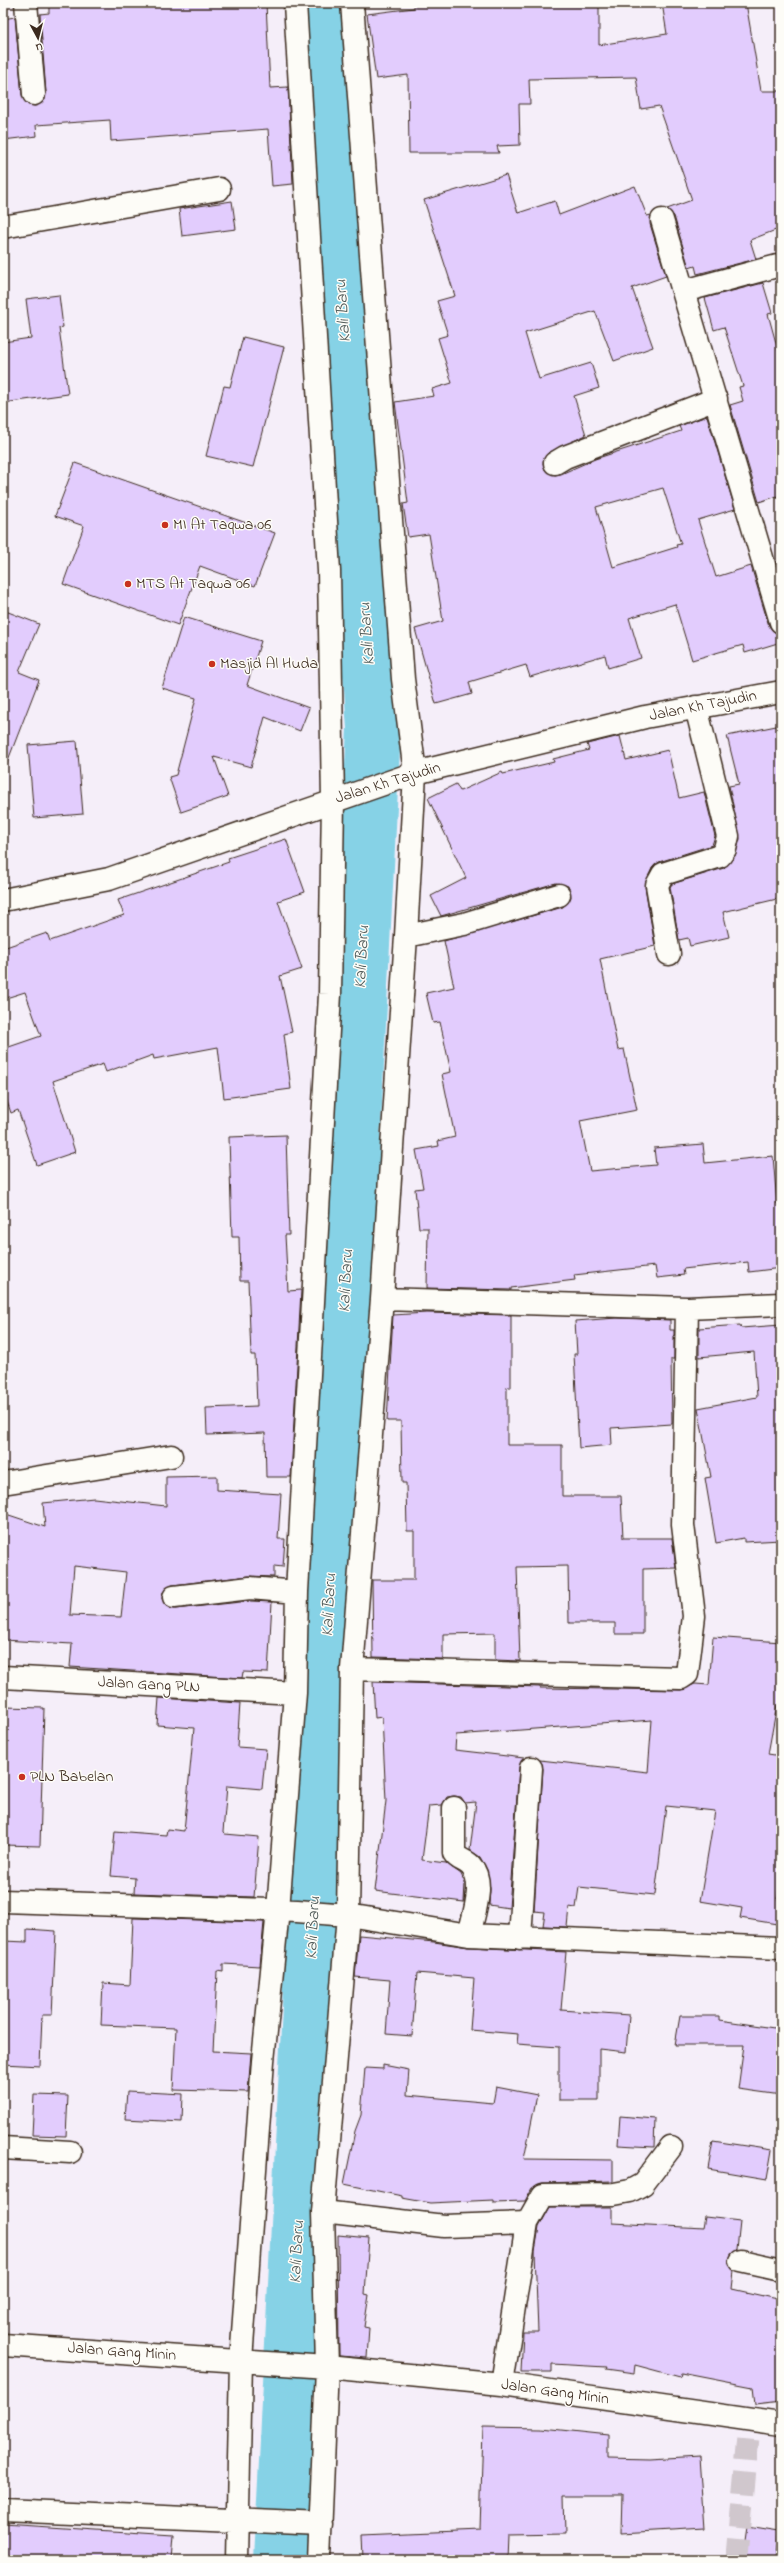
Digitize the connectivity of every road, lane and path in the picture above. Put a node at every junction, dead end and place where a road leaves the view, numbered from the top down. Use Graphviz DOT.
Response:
graph roads {
  1 [pos="26,3"];
  2 [pos="296,3"];
  3 [pos="352,3"];
  4 [pos="34,94"];
  5 [pos="219,189"];
  6 [pos="662,220"];
  7 [pos="3,227"];
  8 [pos="781,265"];
  9 [pos="684,292"];
  10 [pos="716,400"];
  11 [pos="555,463"];
  12 [pos="781,622"];
  13 [pos="781,692"];
  14 [pos="696,707"];
  15 [pos="414,773"];
  16 [pos="333,800"];
  17 [pos="559,896"];
  18 [pos="3,900"];
  19 [pos="406,936"];
  20 [pos="669,954"];
  21 [pos="382,1299"];
  22 [pos="781,1304"];
  23 [pos="687,1308"];
  24 [pos="171,1456"];
  25 [pos="3,1483"];
  26 [pos="297,1592"];
  27 [pos="174,1597"];
  28 [pos="352,1669"];
  29 [pos="3,1677"];
  30 [pos="295,1693"];
  31 [pos="531,1768"];
  32 [pos="454,1808"];
  33 [pos="3,1901"];
  34 [pos="288,1911"];
  35 [pos="348,1914"];
  36 [pos="469,1935"];
  37 [pos="520,1938"];
  38 [pos="781,1948"];
  39 [pos="671,2147"];
  40 [pos="3,2148"];
  41 [pos="70,2152"];
  42 [pos="322,2212"];
  43 [pos="527,2223"];
  44 [pos="741,2261"];
  45 [pos="781,2270"];
  46 [pos="3,2344"];
  47 [pos="249,2361"];
  48 [pos="317,2366"];
  49 [pos="502,2384"];
  50 [pos="781,2424"];
  51 [pos="3,2510"];
  52 [pos="246,2520"];
  53 [pos="321,2524"];
  54 [pos="237,2560"];
  55 [pos="319,2560"];
  1 -- 4 [label="street"];
  2 -- 16 [label="street"];
  3 -- 15 [label="street"];
  5 -- 7 [label="street"];
  6 -- 9 [label="street"];
  8 -- 9 [label="street"];
  9 -- 10 [label="street"];
  10 -- 11 [label="street"];
  10 -- 12 [label="street"];
  13 -- 14 [label="street, Jalan Kh Tajudin"];
  14 -- 15 [label="street, Jalan Kh Tajudin"];
  14 -- 20 [label="street"];
  15 -- 16 [label="street, Jalan Kh Tajudin"];
  15 -- 19 [label="street"];
  16 -- 18 [label="street, Jalan Kh Tajudin"];
  16 -- 26 [label="street"];
  17 -- 19 [label="street"];
  19 -- 21 [label="street"];
  21 -- 23 [label="street"];
  21 -- 28 [label="street"];
  22 -- 23 [label="street"];
  23 -- 28 [label="street"];
  24 -- 25 [label="street"];
  26 -- 27 [label="street"];
  26 -- 30 [label="street"];
  28 -- 35 [label="street"];
  29 -- 30 [label="street, Jalan Gang PLN"];
  30 -- 34 [label="street"];
  31 -- 37 [label="street"];
  32 -- 36 [label="street"];
  33 -- 34 [label="street"];
  34 -- 35 [label="street"];
  34 -- 47 [label="street"];
  35 -- 36 [label="street"];
  35 -- 42 [label="street"];
  36 -- 37 [label="street"];
  37 -- 38 [label="street"];
  39 -- 43 [label="street"];
  40 -- 41 [label="street"];
  42 -- 43 [label="street"];
  42 -- 48 [label="street"];
  43 -- 49 [label="street"];
  44 -- 45 [label="street"];
  46 -- 47 [label="street, Jalan Gang Minin"];
  47 -- 48 [label="street, Jalan Gang Minin"];
  47 -- 52 [label="street"];
  48 -- 49 [label="street, Jalan Gang Minin"];
  48 -- 53 [label="street"];
  49 -- 50 [label="street, Jalan Gang Minin"];
  51 -- 52 [label="street"];
  52 -- 53 [label="street"];
  52 -- 54 [label="street"];
  53 -- 55 [label="street"];
}
